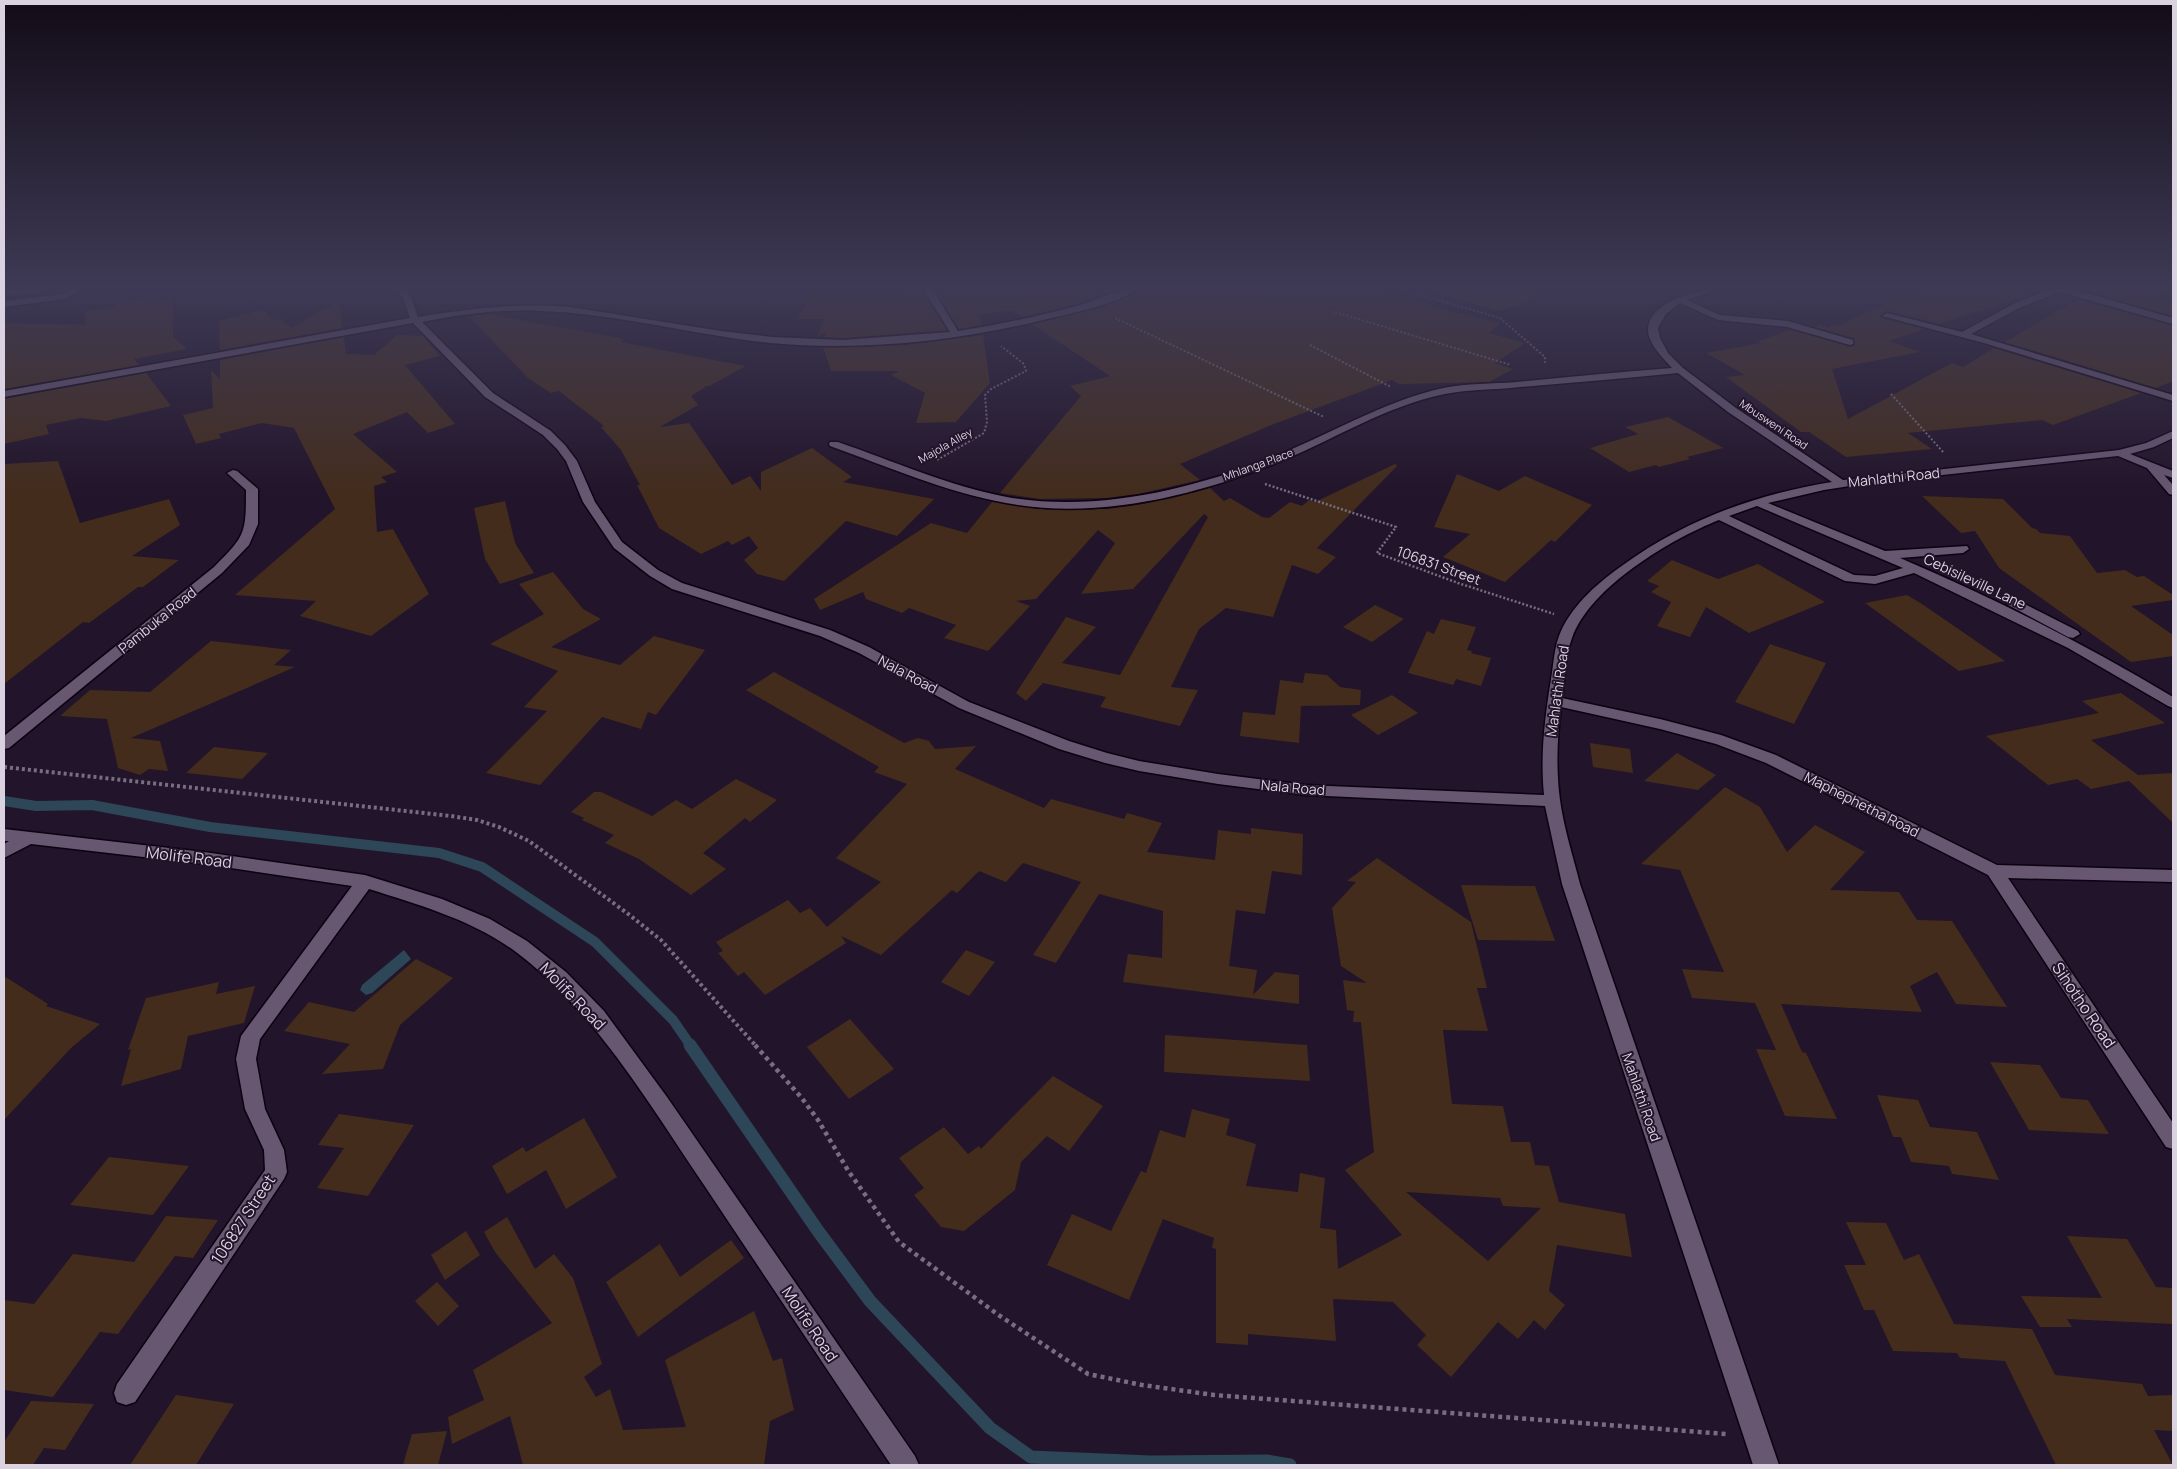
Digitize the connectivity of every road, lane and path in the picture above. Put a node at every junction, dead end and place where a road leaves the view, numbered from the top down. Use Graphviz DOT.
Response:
graph roads {
  1 [pos="206,358"];
  2 [pos="453,358"];
  3 [pos="1016,358"];
  4 [pos="1195,358"];
  5 [pos="1333,358"];
  6 [pos="1487,358"];
  7 [pos="1544,358"];
  8 [pos="1668,358"];
  9 [pos="2038,358"];
  10 [pos="1518,367"];
  11 [pos="1680,370"];
  12 [pos="1556,381"];
  13 [pos="4,394"];
  14 [pos="1891,394"];
  15 [pos="1414,398"];
  16 [pos="2173,398"];
  17 [pos="1347,428"];
  18 [pos="2173,434"];
  19 [pos="834,444"];
  20 [pos="2119,453"];
  21 [pos="2148,464"];
  22 [pos="1960,470"];
  23 [pos="914,472"];
  24 [pos="233,473"];
  25 [pos="1234,474"];
  26 [pos="2173,475"];
  27 [pos="1839,482"];
  28 [pos="2173,492"];
  29 [pos="1756,502"];
  30 [pos="1720,516"];
  31 [pos="1963,549"];
  32 [pos="1884,556"];
  33 [pos="1913,569"];
  34 [pos="2013,602"];
  35 [pos="1574,620"];
  36 [pos="2150,688"];
  37 [pos="2169,690"];
  38 [pos="1554,701"];
  39 [pos="2173,703"];
  40 [pos="4,744"];
  41 [pos="4,767"];
  42 [pos="1552,801"];
  43 [pos="4,835"];
  44 [pos="28,838"];
  45 [pos="4,852"];
  46 [pos="1994,870"];
  47 [pos="2173,876"];
  48 [pos="365,881"];
  49 [pos="2173,1140"];
  50 [pos="126,1393"];
  51 [pos="1757,1436"];
  52 [pos="906,1465"];
  53 [pos="1766,1465"];
  1 -- 13 [label="street"];
  2 -- 42 [label="street, Nala Road"];
  3 -- 23 [label="path, Majola Alley"];
  4 -- 17 [label="path"];
  5 -- 15 [label="path"];
  6 -- 10 [label="path"];
  7 -- 12 [label="path"];
  8 -- 11 [label="street, Mbusweni Road"];
  9 -- 16 [label="street"];
  11 -- 12 [label="street, Mhlanga Place"];
  11 -- 27 [label="street, Mbusweni Road"];
  12 -- 15 [label="street, Mhlanga Place"];
  14 -- 22 [label="path"];
  15 -- 17 [label="street, Mhlanga Place"];
  17 -- 25 [label="street, Mhlanga Place"];
  18 -- 20 [label="street, Mahlathi Road"];
  19 -- 23 [label="street, Mhlanga Place"];
  20 -- 21 [label="street"];
  20 -- 22 [label="street, Mahlathi Road"];
  21 -- 26 [label="street"];
  21 -- 28 [label="street"];
  22 -- 27 [label="street, Mahlathi Road"];
  23 -- 25 [label="street, Mhlanga Place"];
  24 -- 40 [label="street, Pambuka Road"];
  25 -- 35 [label="path, 106831 Street"];
  27 -- 29 [label="street, Mahlathi Road"];
  29 -- 30 [label="street, Mahlathi Road"];
  29 -- 32 [label="street, Cebisileville Lane"];
  30 -- 33 [label="street"];
  30 -- 35 [label="street, Mahlathi Road"];
  31 -- 32 [label="street"];
  32 -- 33 [label="street, Cebisileville Lane"];
  33 -- 36 [label="street, Cebisileville Lane"];
  34 -- 37 [label="street"];
  35 -- 38 [label="street, Mahlathi Road"];
  36 -- 37 [label="street"];
  36 -- 39 [label="street, Cebisileville Lane"];
  38 -- 42 [label="street, Mahlathi Road"];
  38 -- 46 [label="street, Maphephetha Road"];
  41 -- 51 [label="path"];
  42 -- 51 [label="street, Mahlathi Road"];
  43 -- 44 [label="street, Molife Road"];
  44 -- 45 [label="street"];
  44 -- 48 [label="street, Molife Road"];
  46 -- 47 [label="street, Maphephetha Road"];
  46 -- 49 [label="street, Sihotho Road"];
  48 -- 50 [label="street, 106827 Street"];
  48 -- 52 [label="street, Molife Road"];
  51 -- 53 [label="street, Mahlathi Road"];
}
